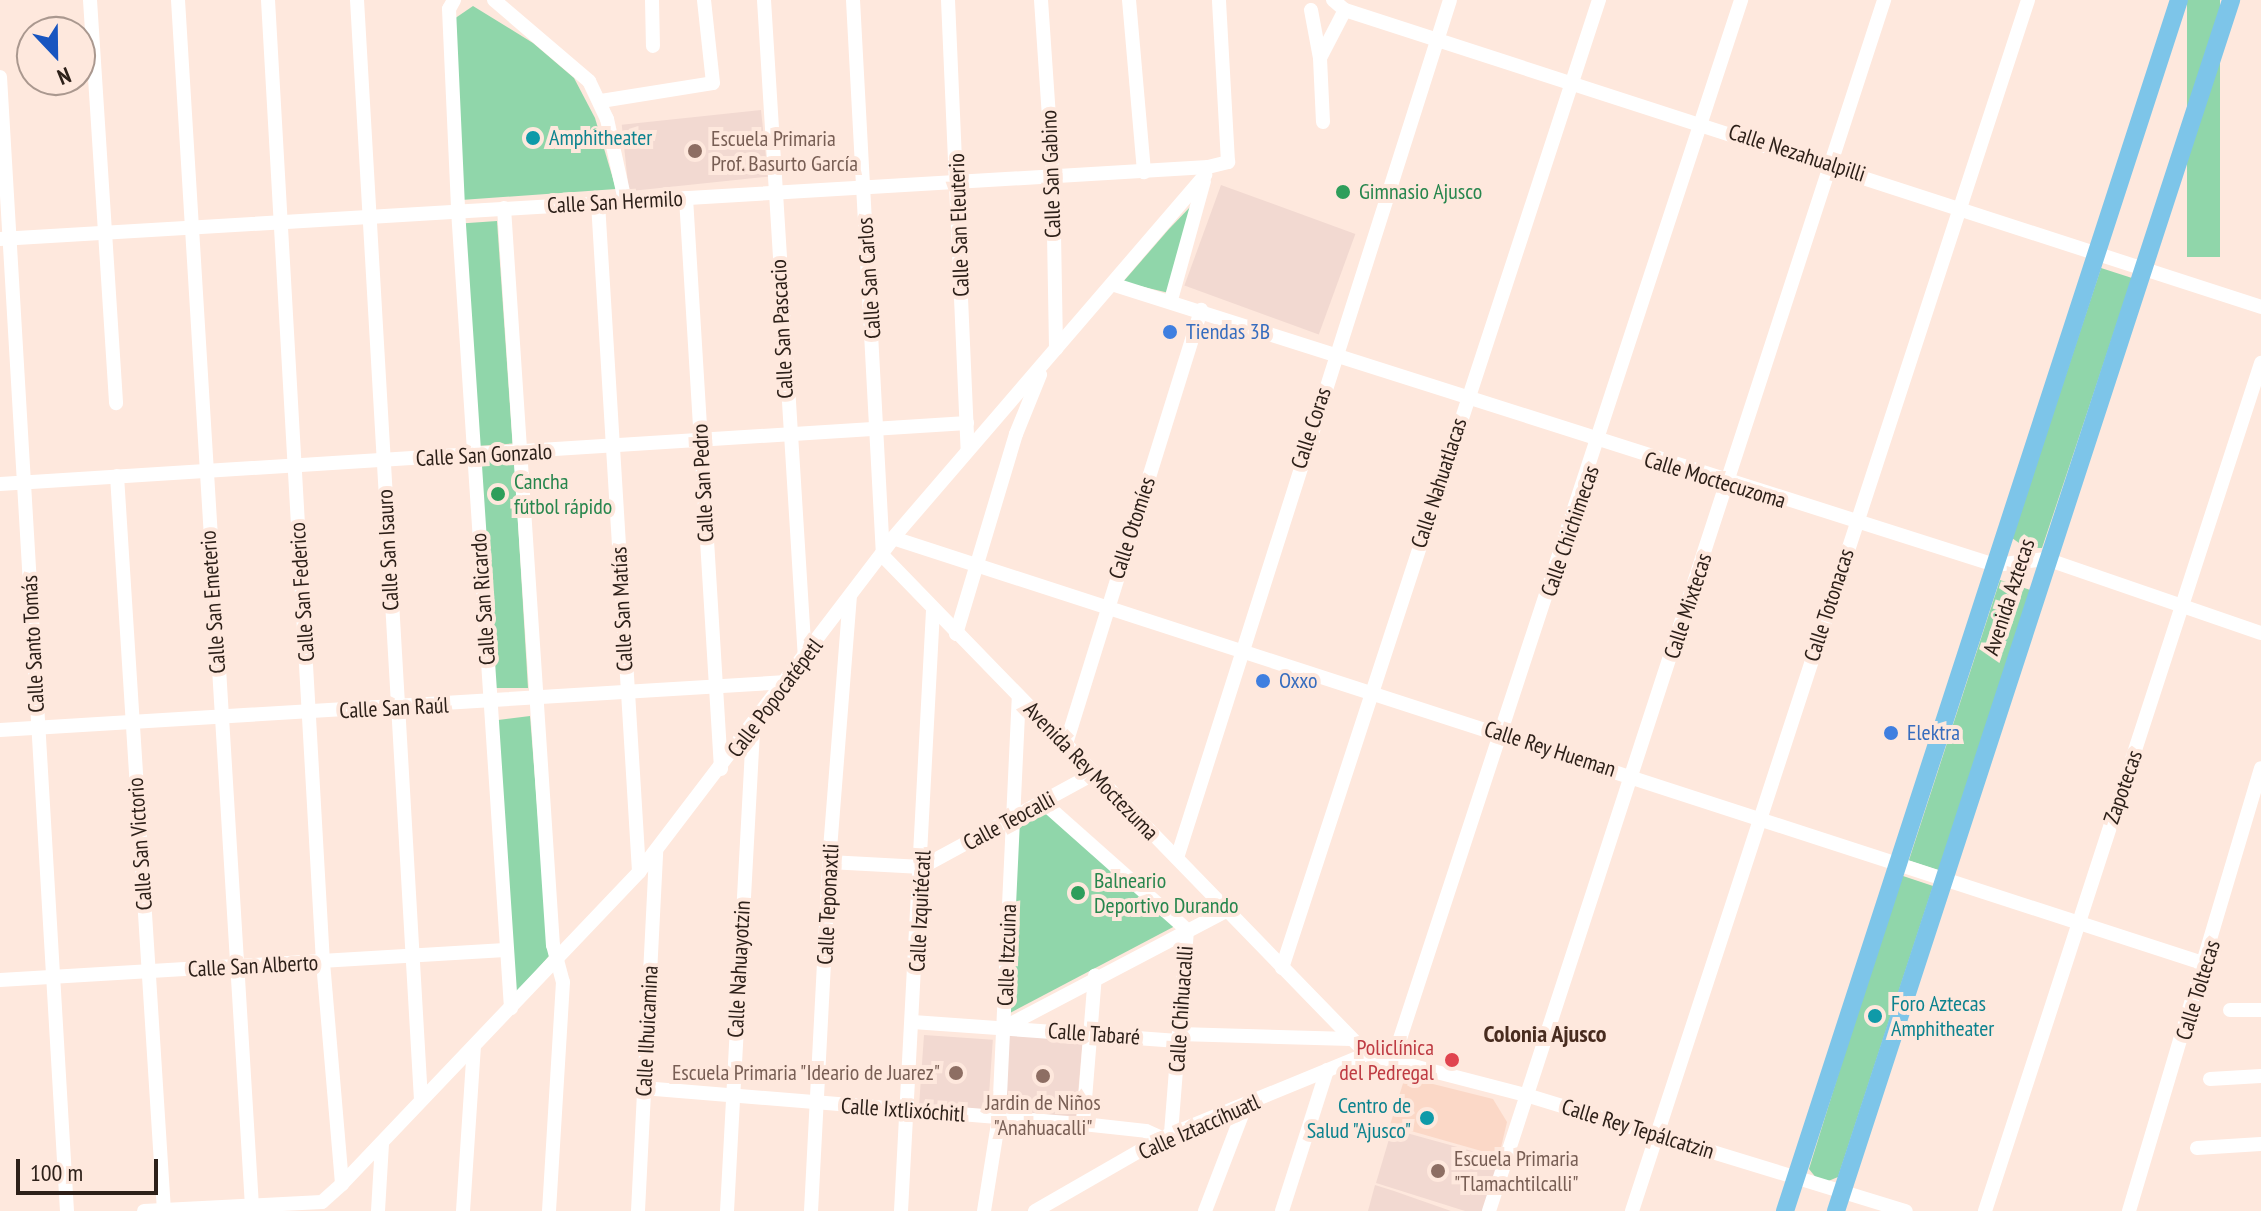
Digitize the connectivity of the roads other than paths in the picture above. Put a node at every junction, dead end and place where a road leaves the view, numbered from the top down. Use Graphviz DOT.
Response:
graph roads {
  1 [pos="90,0"];
  2 [pos="178,0"];
  3 [pos="268,0"];
  4 [pos="357,0"];
  5 [pos="454,0"];
  6 [pos="494,0"];
  7 [pos="652,0"];
  8 [pos="704,0"];
  9 [pos="764,0"];
  10 [pos="853,0"];
  11 [pos="948,0"];
  12 [pos="1041,0"];
  13 [pos="1129,0"];
  14 [pos="1219,0"];
  15 [pos="1333,0"];
  16 [pos="1450,0"];
  17 [pos="1599,0"];
  18 [pos="1741,0"];
  19 [pos="1884,0"];
  20 [pos="2028,0"];
  21 [pos="2179,0"];
  22 [pos="2231,0"];
  23 [pos="1311,10"];
  24 [pos="1345,10"];
  25 [pos="1438,37"];
  26 [pos="653,46"];
  27 [pos="1320,58"];
  28 [pos="0,77"];
  29 [pos="1574,81"];
  30 [pos="601,101"];
  31 [pos="1323,122"];
  32 [pos="1701,122"];
  33 [pos="1832,165"];
  34 [pos="1207,171"];
  35 [pos="1144,172"];
  36 [pos="1053,176"];
  37 [pos="958,181"];
  38 [pos="863,186"];
  39 [pos="774,192"];
  40 [pos="686,198"];
  41 [pos="625,201"];
  42 [pos="598,203"];
  43 [pos="1960,207"];
  44 [pos="504,208"];
  45 [pos="458,210"];
  46 [pos="370,217"];
  47 [pos="278,223"];
  48 [pos="189,229"];
  49 [pos="103,234"];
  50 [pos="5,239"];
  51 [pos="2099,252"];
  52 [pos="2147,269"];
  53 [pos="1115,285"];
  54 [pos="1171,300"];
  55 [pos="2261,307"];
  56 [pos="1201,310"];
  57 [pos="1051,354"];
  58 [pos="1334,356"];
  59 [pos="2261,363"];
  60 [pos="1466,400"];
  61 [pos="116,403"];
  62 [pos="967,423"];
  63 [pos="990,427"];
  64 [pos="878,432"];
  65 [pos="1016,434"];
  66 [pos="789,437"];
  67 [pos="700,442"];
  68 [pos="1600,443"];
  69 [pos="612,448"];
  70 [pos="968,451"];
  71 [pos="519,453"];
  72 [pos="473,455"];
  73 [pos="383,461"];
  74 [pos="295,467"];
  75 [pos="205,471"];
  76 [pos="117,476"];
  77 [pos="23,482"];
  78 [pos="0,484"];
  79 [pos="1728,484"];
  80 [pos="1856,523"];
  81 [pos="893,538"];
  82 [pos="883,556"];
  83 [pos="2046,559"];
  84 [pos="976,564"];
  85 [pos="1995,565"];
  86 [pos="850,597"];
  87 [pos="2185,605"];
  88 [pos="1107,608"];
  89 [pos="933,610"];
  90 [pos="2261,633"];
  91 [pos="956,634"];
  92 [pos="1240,650"];
  93 [pos="805,659"];
  94 [pos="787,682"];
  95 [pos="714,688"];
  96 [pos="1372,693"];
  97 [pos="627,694"];
  98 [pos="1019,698"];
  99 [pos="536,701"];
  100 [pos="490,703"];
  101 [pos="398,708"];
  102 [pos="310,712"];
  103 [pos="221,717"];
  104 [pos="132,720"];
  105 [pos="753,727"];
  106 [pos="38,728"];
  107 [pos="0,730"];
  108 [pos="1502,733"];
  109 [pos="1065,747"];
  110 [pos="2261,768"];
  111 [pos="721,769"];
  112 [pos="1093,774"];
  113 [pos="1632,776"];
  114 [pos="1044,803"];
  115 [pos="1759,817"];
  116 [pos="1011,821"];
  117 [pos="656,851"];
  118 [pos="1177,858"];
  119 [pos="829,862"];
  120 [pos="1898,862"];
  121 [pos="922,867"];
  122 [pos="639,872"];
  123 [pos="1944,877"];
  124 [pos="1226,911"];
  125 [pos="2078,920"];
  126 [pos="1187,930"];
  127 [pos="505,950"];
  128 [pos="414,956"];
  129 [pos="556,960"];
  130 [pos="323,962"];
  131 [pos="2206,964"];
  132 [pos="236,968"];
  133 [pos="1282,968"];
  134 [pos="148,972"];
  135 [pos="1095,975"];
  136 [pos="55,977"];
  137 [pos="0,980"];
  138 [pos="511,1008"];
  139 [pos="2230,1010"];
  140 [pos="2261,1010"];
  141 [pos="913,1022"];
  142 [pos="1005,1027"];
  143 [pos="1090,1033"];
  144 [pos="1179,1037"];
  145 [pos="1351,1039"];
  146 [pos="474,1047"];
  147 [pos="1367,1054"];
  148 [pos="1393,1060"];
  149 [pos="1327,1070"];
  150 [pos="2261,1076"];
  151 [pos="2210,1079"];
  152 [pos="643,1088"];
  153 [pos="732,1095"];
  154 [pos="1526,1095"];
  155 [pos="421,1100"];
  156 [pos="818,1103"];
  157 [pos="1245,1107"];
  158 [pos="909,1110"];
  159 [pos="999,1117"];
  160 [pos="1083,1124"];
  161 [pos="1656,1135"];
  162 [pos="1166,1137"];
  163 [pos="382,1143"];
  164 [pos="2261,1144"];
  165 [pos="2197,1148"];
  166 [pos="1796,1179"];
  167 [pos="342,1184"];
  168 [pos="1842,1192"];
  169 [pos="1066,1193"];
  170 [pos="252,1205"];
  171 [pos="287,1207"];
  172 [pos="164,1210"];
  173 [pos="67,1211"];
  174 [pos="144,1211"];
  175 [pos="378,1211"];
  176 [pos="463,1211"];
  177 [pos="549,1211"];
  178 [pos="638,1211"];
  179 [pos="727,1211"];
  180 [pos="811,1211"];
  181 [pos="901,1211"];
  182 [pos="984,1211"];
  183 [pos="1035,1211"];
  184 [pos="1060,1211"];
  185 [pos="1205,1211"];
  186 [pos="1282,1211"];
  187 [pos="1489,1211"];
  188 [pos="1632,1211"];
  189 [pos="1785,1211"];
  190 [pos="1836,1211"];
  191 [pos="1906,1211"];
  192 [pos="1985,1211"];
  193 [pos="2129,1211"];
  1 -- 49 [label="street"];
  2 -- 48 [label="street, Calle San Emeterio"];
  3 -- 47 [label="street, Calle San Federico"];
  4 -- 46 [label="street, Calle San Isauro"];
  5 -- 45 [label="street, Calle San Ricardo"];
  6 -- 30 [label="street"];
  7 -- 26 [label="street"];
  8 -- 30 [label="street"];
  9 -- 39 [label="street, Calle San Pascacio"];
  10 -- 38 [label="street, Calle San Carlos"];
  11 -- 37 [label="street, Calle San Eleuterio"];
  12 -- 36 [label="street, Calle San Gabino"];
  13 -- 35 [label="street"];
  14 -- 34 [label="street, Calle San Hermilo"];
  15 -- 24 [label="street, Calle Nezahualpilli"];
  16 -- 25 [label="street, Calle Coras"];
  17 -- 29 [label="street, Calle Nahuatlacas"];
  18 -- 32 [label="street, Calle Chichimecas"];
  19 -- 33 [label="street, Calle Mixtecas"];
  20 -- 43 [label="street, Calle Totonacas"];
  21 -- 51 [label="main road, Avenida Aztecas"];
  22 -- 52 [label="main road, Avenida Aztecas"];
  23 -- 27 [label="street"];
  24 -- 25 [label="street, Calle Nezahualpilli"];
  24 -- 27 [label="street"];
  25 -- 29 [label="street, Calle Nezahualpilli"];
  25 -- 58 [label="street, Calle Coras"];
  27 -- 31 [label="street"];
  28 -- 50 [label="street, Calle Santo Tomás"];
  29 -- 32 [label="street, Calle Nezahualpilli"];
  29 -- 60 [label="street, Calle Nahuatlacas"];
  30 -- 41 [label="street"];
  32 -- 33 [label="street, Calle Nezahualpilli"];
  32 -- 68 [label="street, Calle Chichimecas"];
  33 -- 43 [label="street, Calle Nezahualpilli"];
  33 -- 79 [label="street, Calle Mixtecas"];
  34 -- 35 [label="street, Calle San Hermilo"];
  34 -- 53 [label="street, Calle Popocatépetl"];
  34 -- 54 [label="street"];
  35 -- 36 [label="street, Calle San Hermilo"];
  36 -- 37 [label="street, Calle San Hermilo"];
  36 -- 57 [label="street, Calle San Gabino"];
  37 -- 38 [label="street, Calle San Hermilo"];
  37 -- 62 [label="street, Calle San Eleuterio"];
  38 -- 39 [label="street, Calle San Hermilo"];
  38 -- 64 [label="street, Calle San Carlos"];
  39 -- 40 [label="street, Calle San Hermilo"];
  39 -- 66 [label="street, Calle San Pascacio"];
  40 -- 41 [label="street, Calle San Hermilo"];
  40 -- 67 [label="street, Calle San Pedro"];
  41 -- 42 [label="street, Calle San Hermilo"];
  42 -- 44 [label="street, Calle San Hermilo"];
  42 -- 69 [label="street, Calle San Matías"];
  43 -- 51 [label="street, Calle Nezahualpilli"];
  43 -- 80 [label="street, Calle Totonacas"];
  44 -- 45 [label="street, Calle San Hermilo"];
  44 -- 71 [label="street, Calle San Ricardo"];
  45 -- 46 [label="street, Calle San Hermilo"];
  45 -- 72 [label="street, Calle San Ricardo"];
  46 -- 47 [label="street, Calle San Hermilo"];
  46 -- 73 [label="street, Calle San Isauro"];
  47 -- 48 [label="street, Calle San Hermilo"];
  47 -- 74 [label="street, Calle San Federico"];
  48 -- 49 [label="street, Calle San Hermilo"];
  48 -- 75 [label="street, Calle San Emeterio"];
  49 -- 50 [label="street, Calle San Hermilo"];
  49 -- 61 [label="street"];
  50 -- 77 [label="street, Calle Santo Tomás"];
  51 -- 52 [label="street, Calle Nezahualpilli"];
  51 -- 85 [label="main road, Avenida Aztecas"];
  52 -- 55 [label="street, Calle Nezahualpilli"];
  52 -- 83 [label="main road, Avenida Aztecas"];
  53 -- 54 [label="street, Calle Moctecuzoma"];
  53 -- 57 [label="street, Calle Popocatépetl"];
  54 -- 56 [label="street, Calle Moctecuzoma"];
  56 -- 58 [label="street, Calle Moctecuzoma"];
  56 -- 88 [label="street, Calle Otomíes"];
  57 -- 63 [label="street, Calle Popocatépetl"];
  57 -- 65 [label="street"];
  58 -- 60 [label="street, Calle Moctecuzoma"];
  58 -- 92 [label="street, Calle Coras"];
  59 -- 87 [label="street, Zapotecas"];
  60 -- 68 [label="street, Calle Moctecuzoma"];
  60 -- 96 [label="street, Calle Nahuatlacas"];
  62 -- 64 [label="street, Calle San Gonzalo"];
  62 -- 70 [label="street, Calle San Eleuterio"];
  63 -- 65 [label="street"];
  63 -- 70 [label="street, Calle Popocatépetl"];
  64 -- 66 [label="street, Calle San Gonzalo"];
  64 -- 82 [label="street, Calle San Carlos"];
  65 -- 84 [label="street"];
  66 -- 67 [label="street, Calle San Gonzalo"];
  66 -- 93 [label="street, Calle San Pascacio"];
  67 -- 69 [label="street, Calle San Gonzalo"];
  67 -- 95 [label="street, Calle San Pedro"];
  68 -- 79 [label="street, Calle Moctecuzoma"];
  68 -- 108 [label="street, Calle Chichimecas"];
  69 -- 71 [label="street, Calle San Gonzalo"];
  69 -- 97 [label="street, Calle San Matías"];
  70 -- 81 [label="street, Calle Popocatépetl"];
  71 -- 72 [label="street, Calle San Gonzalo"];
  71 -- 99 [label="street, Calle San Ricardo"];
  72 -- 73 [label="street, Calle San Gonzalo"];
  72 -- 100 [label="street, Calle San Ricardo"];
  73 -- 74 [label="street, Calle San Gonzalo"];
  73 -- 101 [label="street, Calle San Isauro"];
  74 -- 75 [label="street, Calle San Gonzalo"];
  74 -- 102 [label="street, Calle San Federico"];
  75 -- 76 [label="street, Calle San Gonzalo"];
  75 -- 103 [label="street, Calle San Emeterio"];
  76 -- 77 [label="street, Calle San Gonzalo"];
  76 -- 104 [label="street, Calle San Victorio"];
  77 -- 78 [label="street, Calle San Gonzalo"];
  77 -- 106 [label="street, Calle Santo Tomás"];
  79 -- 80 [label="street, Calle Moctecuzoma"];
  79 -- 113 [label="street, Calle Mixtecas"];
  80 -- 85 [label="street, Calle Moctecuzoma"];
  80 -- 115 [label="street, Calle Totonacas"];
  81 -- 82 [label="street, Calle Popocatépetl"];
  81 -- 84 [label="street, Calle Rey Hueman"];
  82 -- 86 [label="street, Calle Popocatépetl"];
  82 -- 89 [label="street, Avenida Rey Moctezuma"];
  83 -- 85 [label="street, Calle Moctecuzoma"];
  83 -- 87 [label="street"];
  83 -- 123 [label="main road, Avenida Aztecas"];
  84 -- 88 [label="street, Calle Rey Hueman"];
  84 -- 91 [label="street"];
  85 -- 120 [label="main road, Avenida Aztecas"];
  86 -- 93 [label="street, Calle Popocatépetl"];
  86 -- 119 [label="street, Calle Teponaxtli"];
  87 -- 90 [label="street"];
  87 -- 125 [label="street, Zapotecas"];
  88 -- 92 [label="street, Calle Rey Hueman"];
  88 -- 109 [label="street, Calle Otomíes"];
  89 -- 91 [label="street, Avenida Rey Moctezuma"];
  89 -- 121 [label="street, Calle Izquitécatl"];
  91 -- 98 [label="street, Avenida Rey Moctezuma"];
  92 -- 96 [label="street, Calle Rey Hueman"];
  92 -- 118 [label="street, Calle Coras"];
  93 -- 94 [label="street, Calle Popocatépetl"];
  94 -- 95 [label="street, Calle San Raúl"];
  94 -- 105 [label="street, Calle Popocatépetl"];
  95 -- 97 [label="street, Calle San Raúl"];
  95 -- 111 [label="street, Calle San Pedro"];
  96 -- 108 [label="street, Calle Rey Hueman"];
  96 -- 133 [label="street, Calle Nahuatlacas"];
  97 -- 99 [label="street, Calle San Raúl"];
  97 -- 122 [label="street, Calle San Matías"];
  98 -- 109 [label="street, Avenida Rey Moctezuma"];
  98 -- 116 [label="street, Calle Itzcuina"];
  99 -- 100 [label="street, Calle San Raúl"];
  99 -- 129 [label="street, Calle San Ricardo"];
  100 -- 101 [label="street, Calle San Raúl"];
  100 -- 127 [label="street, Calle San Ricardo"];
  101 -- 102 [label="street, Calle San Raúl"];
  101 -- 128 [label="street, Calle San Isauro"];
  102 -- 103 [label="street, Calle San Raúl"];
  102 -- 130 [label="street, Calle San Federico"];
  103 -- 104 [label="street, Calle San Raúl"];
  103 -- 132 [label="street, Calle San Emeterio"];
  104 -- 106 [label="street, Calle San Raúl"];
  104 -- 134 [label="street, Calle San Victorio"];
  105 -- 111 [label="street, Calle Popocatépetl"];
  105 -- 153 [label="street, Calle Nahuayotzin"];
  106 -- 107 [label="street, Calle San Raúl"];
  106 -- 136 [label="street, Calle Santo Tomás"];
  108 -- 113 [label="street, Calle Rey Hueman"];
  108 -- 148 [label="street, Calle Chichimecas"];
  109 -- 112 [label="street, Avenida Rey Moctezuma"];
  110 -- 131 [label="street, Calle Toltecas"];
  111 -- 117 [label="street, Calle Popocatépetl"];
  112 -- 114 [label="street, Calle Teocalli"];
  112 -- 118 [label="street, Avenida Rey Moctezuma"];
  113 -- 115 [label="street, Calle Rey Hueman"];
  113 -- 154 [label="street, Calle Mixtecas"];
  114 -- 116 [label="street, Calle Teocalli"];
  114 -- 126 [label="street, Calle Chihuacalli"];
  115 -- 120 [label="street, Calle Rey Hueman"];
  115 -- 161 [label="street, Calle Totonacas"];
  116 -- 121 [label="street, Calle Teocalli"];
  116 -- 142 [label="street, Calle Itzcuina"];
  117 -- 122 [label="street, Calle Popocatépetl"];
  117 -- 152 [label="street, Calle Ilhuicamina"];
  118 -- 124 [label="street, Avenida Rey Moctezuma"];
  119 -- 121 [label="street"];
  119 -- 156 [label="street, Calle Teponaxtli"];
  120 -- 123 [label="street, Calle Rey Hueman"];
  120 -- 166 [label="main road, Avenida Aztecas"];
  121 -- 141 [label="street, Calle Izquitécatl"];
  122 -- 129 [label="street, Calle Popocatépetl"];
  123 -- 125 [label="street, Calle Rey Hueman"];
  123 -- 168 [label="main road, Avenida Aztecas"];
  124 -- 126 [label="street"];
  124 -- 133 [label="street, Avenida Rey Moctezuma"];
  125 -- 131 [label="street, Calle Rey Hueman"];
  125 -- 192 [label="street, Zapotecas"];
  126 -- 135 [label="street"];
  126 -- 144 [label="street, Calle Chihuacalli"];
  127 -- 128 [label="street, Calle San Alberto"];
  127 -- 138 [label="street, Calle San Ricardo"];
  128 -- 130 [label="street, Calle San Alberto"];
  128 -- 155 [label="street, Calle San Isauro"];
  129 -- 138 [label="street, Calle Popocatépetl"];
  129 -- 177 [label="street"];
  130 -- 132 [label="street, Calle San Alberto"];
  130 -- 167 [label="street, Calle San Federico"];
  131 -- 193 [label="street, Calle Toltecas"];
  132 -- 134 [label="street, Calle San Alberto"];
  132 -- 170 [label="street, Calle San Emeterio"];
  133 -- 145 [label="street, Avenida Rey Moctezuma"];
  134 -- 136 [label="street, Calle San Alberto"];
  134 -- 172 [label="street, Calle San Victorio"];
  135 -- 142 [label="street"];
  135 -- 143 [label="street"];
  136 -- 137 [label="street, Calle San Alberto"];
  136 -- 173 [label="street, Calle Santo Tomás"];
  138 -- 146 [label="street, Calle Popocatépetl"];
  139 -- 140 [label="street"];
  141 -- 142 [label="street, Calle Tabaré"];
  141 -- 158 [label="street, Calle Izquitécatl"];
  142 -- 143 [label="street, Calle Tabaré"];
  142 -- 159 [label="street, Calle Itzcuina"];
  143 -- 144 [label="street, Calle Tabaré"];
  143 -- 160 [label="street"];
  144 -- 145 [label="street, Calle Tabaré"];
  144 -- 162 [label="street, Calle Chihuacalli"];
  145 -- 147 [label="street, Avenida Rey Moctezuma"];
  146 -- 155 [label="street, Calle Popocatépetl"];
  146 -- 176 [label="street"];
  147 -- 148 [label="street, Calle Rey Tepálcatzin"];
  147 -- 149 [label="street, Calle Iztaccíhuatl"];
  148 -- 154 [label="street, Calle Rey Tepálcatzin"];
  149 -- 157 [label="street, Calle Iztaccíhuatl"];
  149 -- 186 [label="street"];
  150 -- 151 [label="street"];
  152 -- 153 [label="street, Calle Ixtlixóchitl"];
  152 -- 178 [label="street, Calle Ilhuicamina"];
  153 -- 156 [label="street, Calle Ixtlixóchitl"];
  153 -- 179 [label="street, Calle Nahuayotzin"];
  154 -- 161 [label="street, Calle Rey Tepálcatzin"];
  154 -- 187 [label="street, Calle Mixtecas"];
  155 -- 163 [label="street, Calle Popocatépetl"];
  156 -- 158 [label="street, Calle Ixtlixóchitl"];
  156 -- 180 [label="street, Calle Teponaxtli"];
  157 -- 162 [label="street, Calle Iztaccíhuatl"];
  157 -- 185 [label="street"];
  158 -- 159 [label="street, Calle Ixtlixóchitl"];
  158 -- 181 [label="street, Calle Izquitécatl"];
  159 -- 160 [label="street, Calle Ixtlixóchitl"];
  159 -- 182 [label="street, Calle Itzcuina"];
  160 -- 162 [label="street, Calle Ixtlixóchitl"];
  161 -- 166 [label="street, Calle Rey Tepálcatzin"];
  161 -- 188 [label="street, Calle Totonacas"];
  162 -- 169 [label="street, Calle Iztaccíhuatl"];
  163 -- 167 [label="street, Calle Popocatépetl"];
  163 -- 175 [label="street"];
  164 -- 165 [label="street"];
  166 -- 168 [label="street, Calle Rey Tepálcatzin"];
  166 -- 189 [label="main road, Avenida Aztecas"];
  167 -- 171 [label="street, Calle Popocatépetl"];
  168 -- 190 [label="main road, Avenida Aztecas"];
  168 -- 191 [label="street, Calle Rey Tepálcatzin"];
  169 -- 183 [label="street, Calle Iztaccíhuatl"];
  169 -- 184 [label="street"];
  170 -- 171 [label="street"];
  170 -- 172 [label="street"];
  172 -- 174 [label="street"];
}
